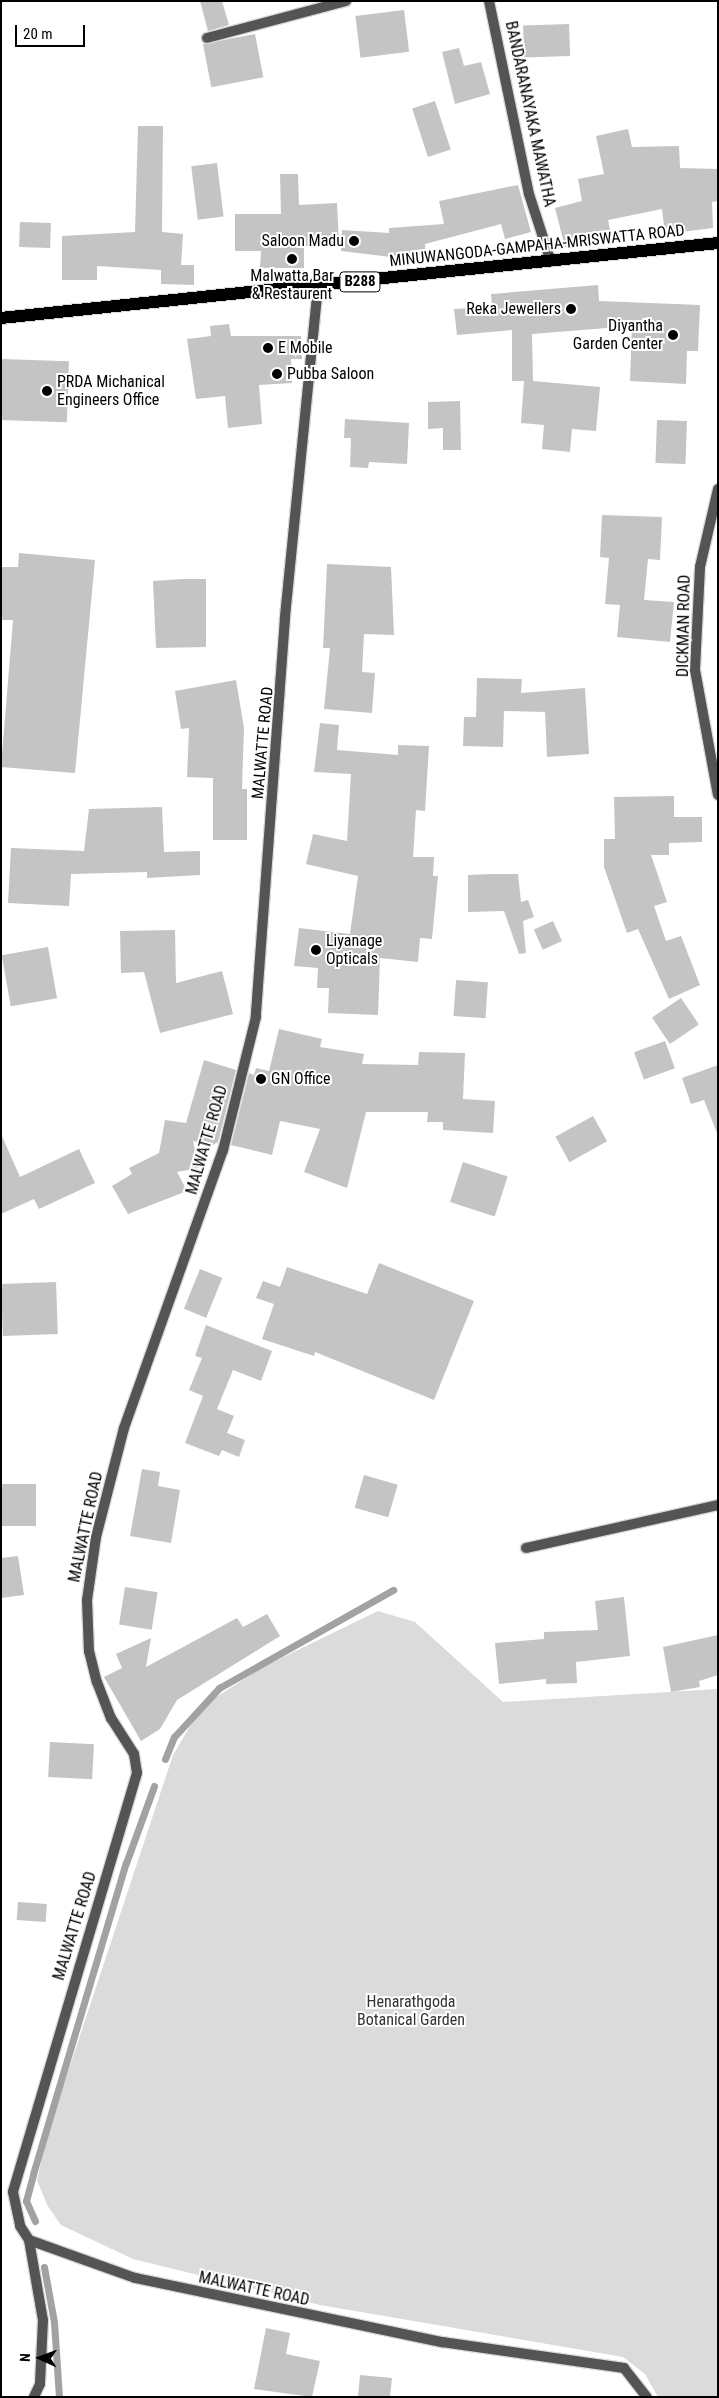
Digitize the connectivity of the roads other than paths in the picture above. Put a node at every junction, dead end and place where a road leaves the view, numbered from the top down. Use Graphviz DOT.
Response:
graph roads {
  1 [pos="346,1"];
  2 [pos="489,1"];
  3 [pos="207,38"];
  4 [pos="718,243"];
  5 [pos="551,262"];
  6 [pos="318,286"];
  7 [pos="1,318"];
  8 [pos="718,489"];
  9 [pos="718,794"];
  10 [pos="718,1505"];
  11 [pos="526,1548"];
  12 [pos="29,2240"];
  13 [pos="34,2397"];
  14 [pos="647,2397"];
  1 -- 3 [label="street"];
  2 -- 5 [label="street, BANDARANAYAKA MAWATHA"];
  4 -- 5 [label="main road, MINUWANGODA-GAMPAHA-MRISWATTA ROAD / B288"];
  5 -- 6 [label="main road, MINUWANGODA-GAMPAHA-MRISWATTA ROAD / B288"];
  6 -- 7 [label="main road, MINUWANGODA-GAMPAHA-MRISWATTA ROAD / B288"];
  6 -- 12 [label="street, MALWATTE ROAD"];
  8 -- 9 [label="street, DICKMAN ROAD"];
  10 -- 11 [label="street"];
  12 -- 13 [label="street"];
  12 -- 14 [label="street, MALWATTE ROAD"];
}
